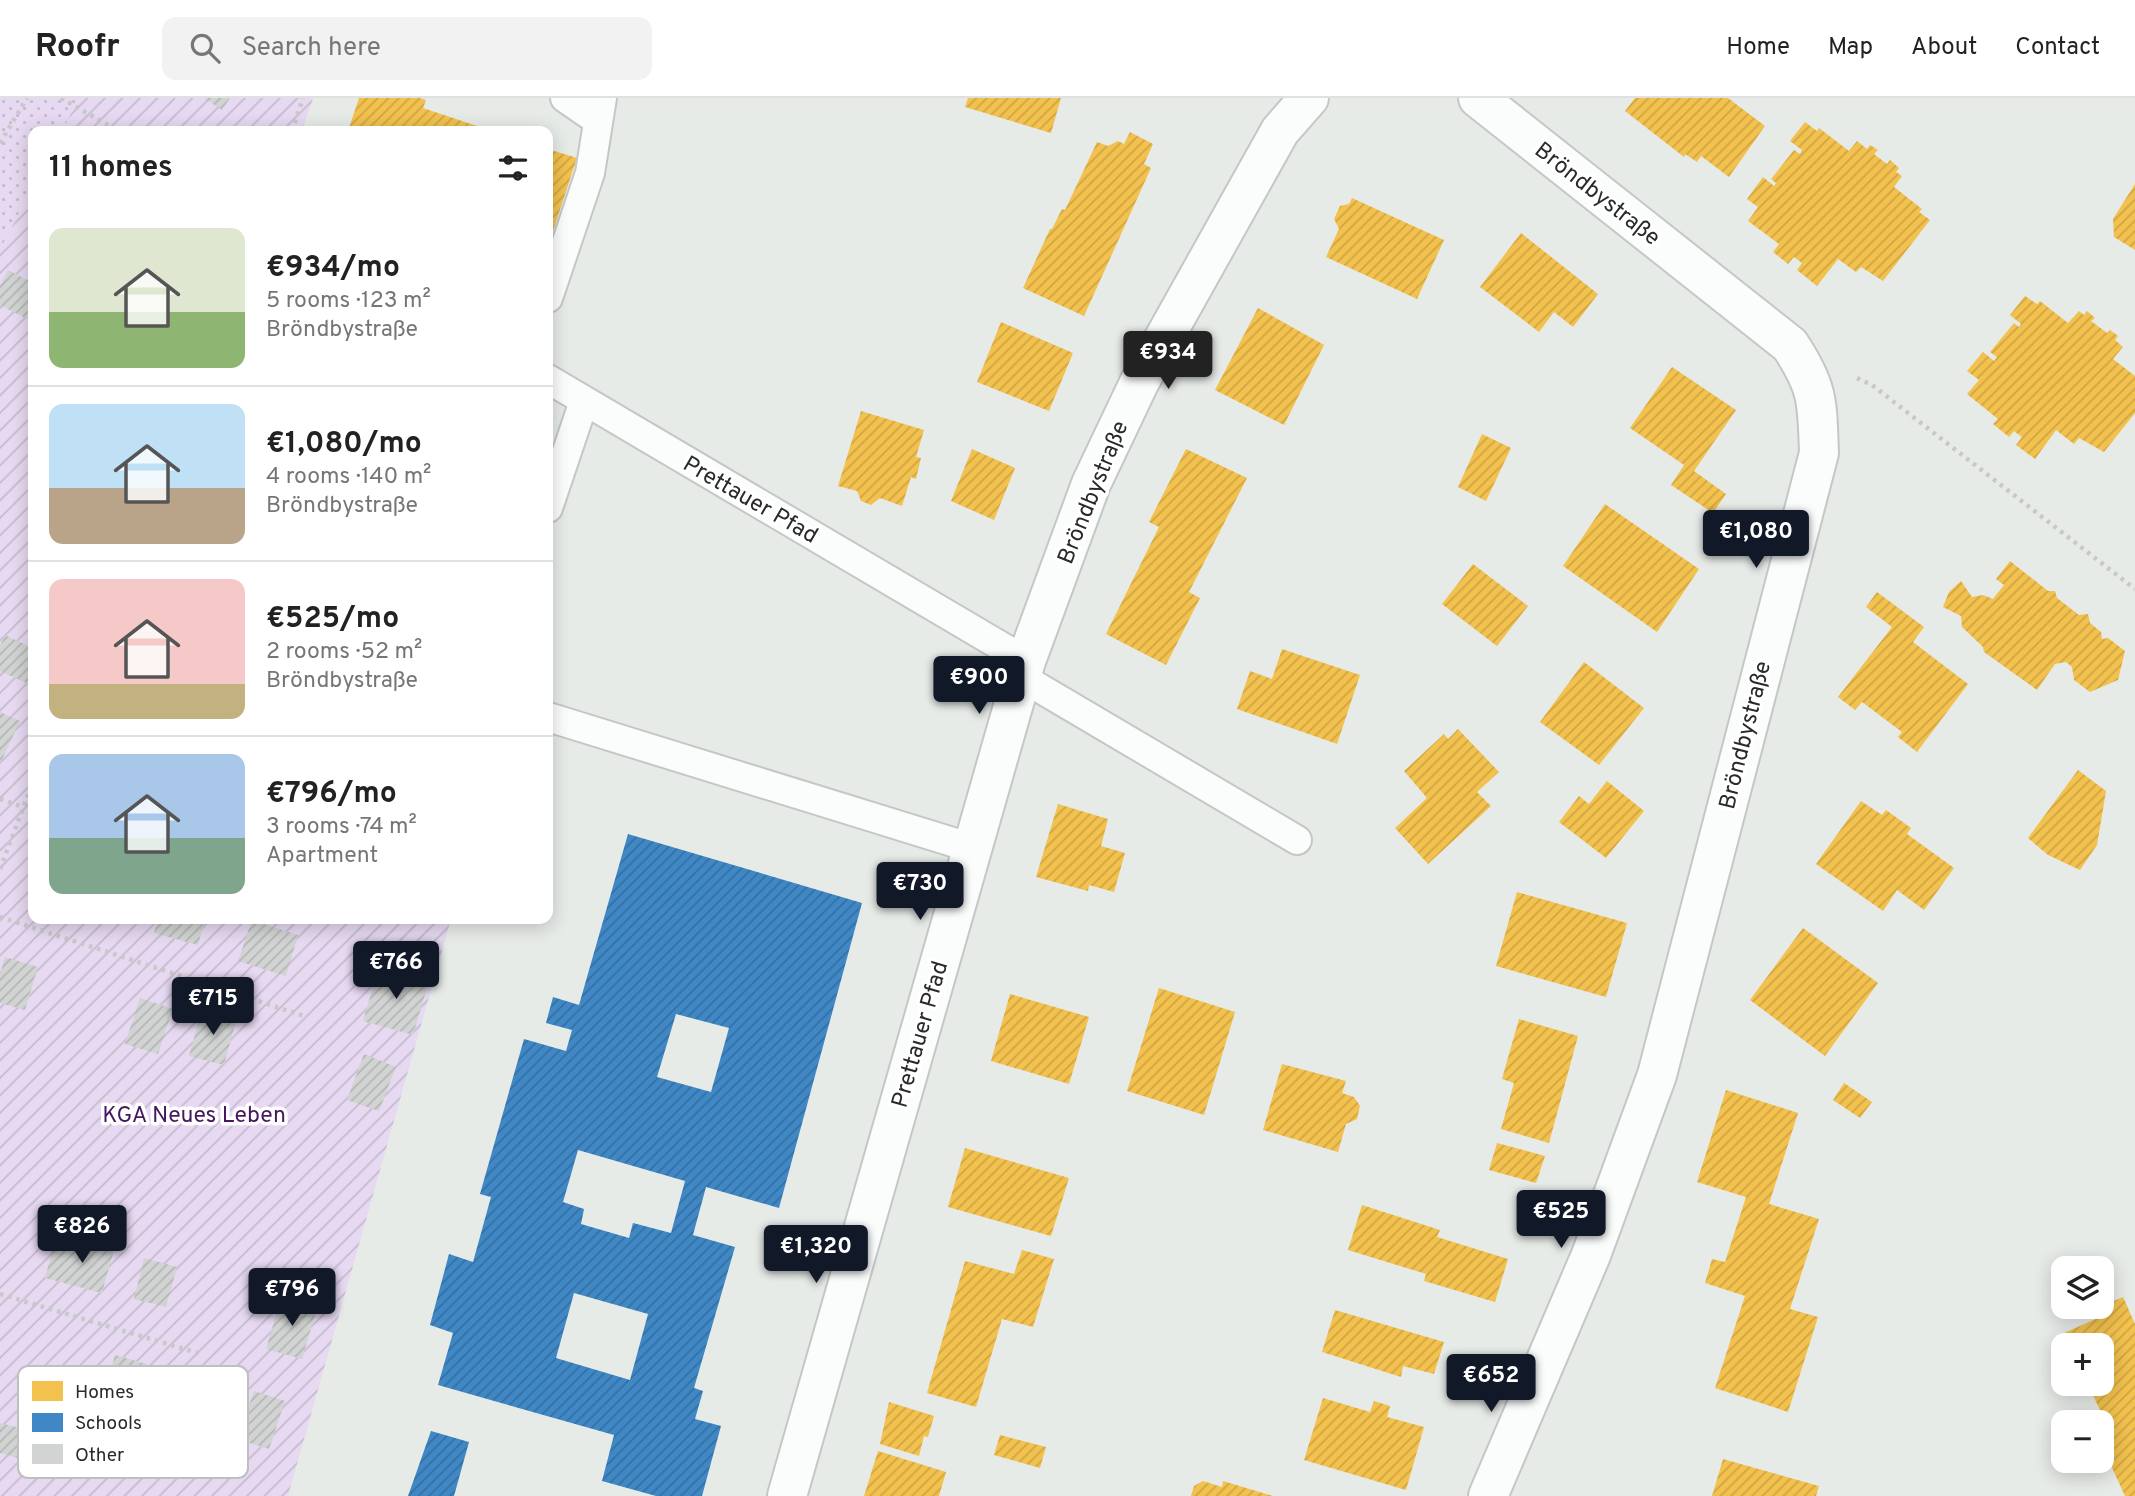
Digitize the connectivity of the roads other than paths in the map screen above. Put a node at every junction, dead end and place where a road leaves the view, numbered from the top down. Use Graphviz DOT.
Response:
graph roads {
  1 [pos="565,98"];
  2 [pos="1309,98"];
  3 [pos="1478,98"];
  4 [pos="600,109"];
  5 [pos="553,283"];
  6 [pos="553,382"];
  7 [pos="584,401"];
  8 [pos="553,493"];
  9 [pos="1024,669"];
  10 [pos="553,719"];
  11 [pos="1297,839"];
  12 [pos="972,848"];
  13 [pos="787,1496"];
  14 [pos="1488,1496"];
  1 -- 4 [label="lane"];
  2 -- 9 [label="street, Bröndbystraße"];
  3 -- 14 [label="street, Bröndbystraße"];
  4 -- 5 [label="lane"];
  6 -- 7 [label="lane, Prettauer Pfad"];
  7 -- 8 [label="lane"];
  7 -- 9 [label="lane, Prettauer Pfad"];
  9 -- 11 [label="lane, Prettauer Pfad"];
  9 -- 12 [label="street, Prettauer Pfad"];
  10 -- 12 [label="lane"];
  12 -- 13 [label="street, Prettauer Pfad"];
}
